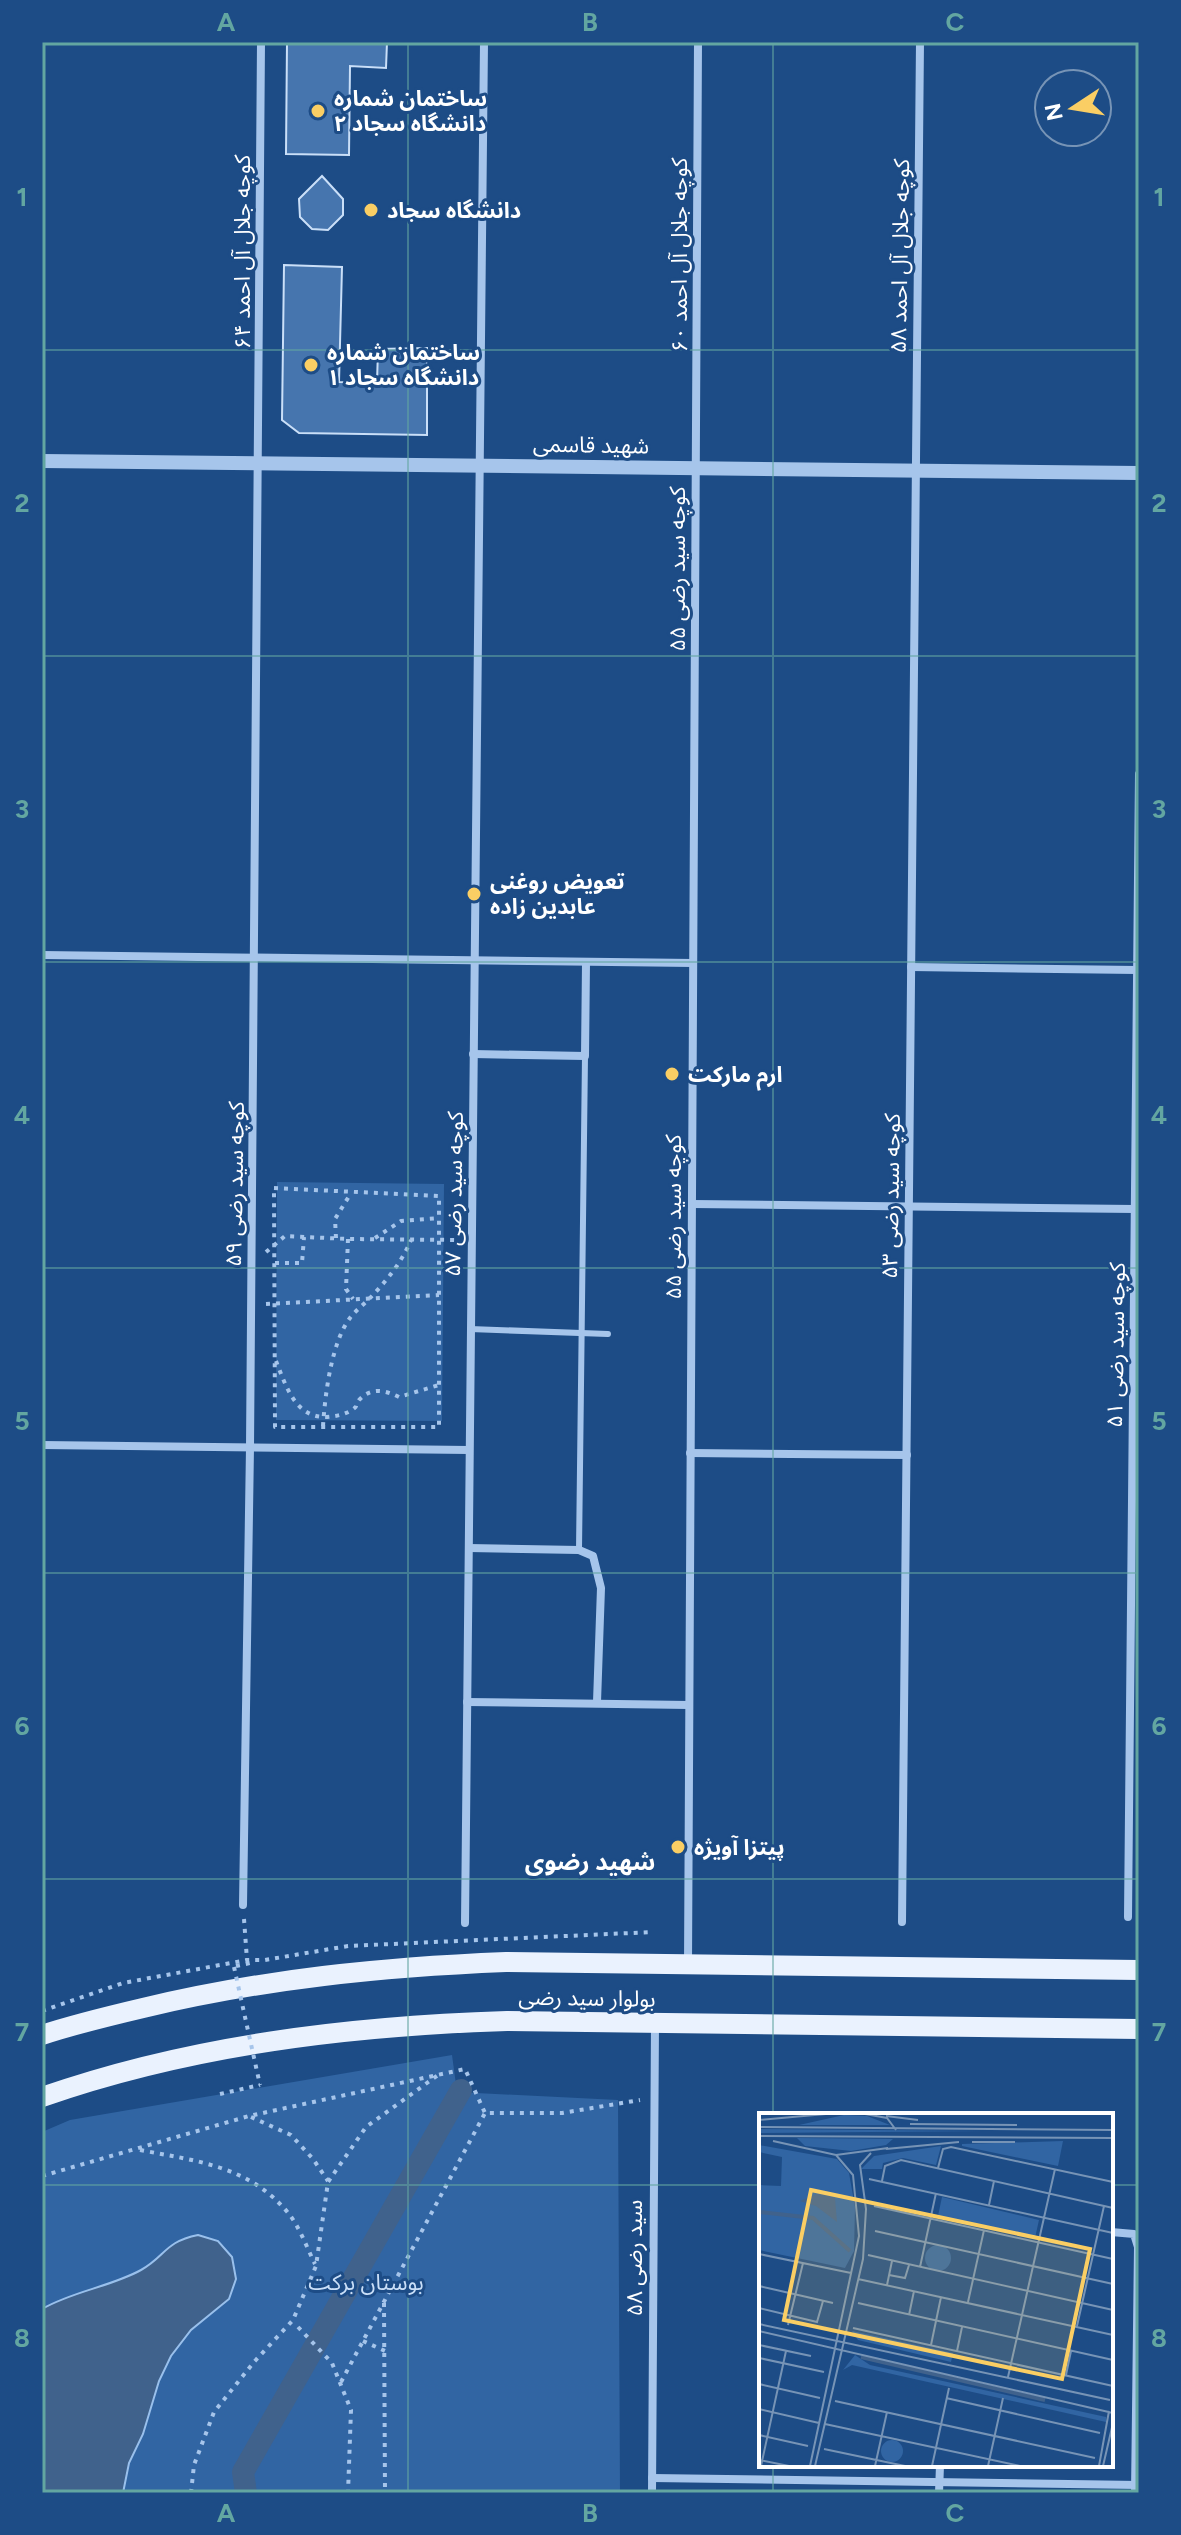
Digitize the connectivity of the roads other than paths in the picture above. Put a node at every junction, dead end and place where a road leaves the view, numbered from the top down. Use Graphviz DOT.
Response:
graph roads {
  1 [pos="261,42"];
  2 [pos="484,42"];
  3 [pos="698,42"];
  4 [pos="920,42"];
  5 [pos="42,461"];
  6 [pos="260,463"];
  7 [pos="479,466"];
  8 [pos="695,468"];
  9 [pos="916,471"];
  10 [pos="1139,473"];
  11 [pos="1139,774"];
  12 [pos="42,955"];
  13 [pos="255,957"];
  14 [pos="474,960"];
  15 [pos="586,963"];
  16 [pos="693,963"];
  17 [pos="911,967"];
  18 [pos="1137,970"];
  19 [pos="473,1054"];
  20 [pos="585,1056"];
  21 [pos="692,1204"];
  22 [pos="909,1206"];
  23 [pos="1135,1209"];
  24 [pos="470,1329"];
  25 [pos="581,1333"];
  26 [pos="608,1334"];
  27 [pos="42,1445"];
  28 [pos="250,1447"];
  29 [pos="469,1450"];
  30 [pos="690,1453"];
  31 [pos="907,1455"];
  32 [pos="469,1548"];
  33 [pos="579,1550"];
  34 [pos="467,1702"];
  35 [pos="597,1702"];
  36 [pos="689,1705"];
  37 [pos="243,1905"];
  38 [pos="1128,1917"];
  39 [pos="902,1922"];
  40 [pos="465,1923"];
  41 [pos="688,1965"];
  42 [pos="1139,1970"];
  43 [pos="655,2023"];
  44 [pos="1135,2031"];
  45 [pos="42,2035"];
  46 [pos="42,2097"];
  47 [pos="1113,2232"];
  48 [pos="940,2467"];
  49 [pos="652,2478"];
  50 [pos="940,2482"];
  51 [pos="1137,2488"];
  52 [pos="652,2493"];
  53 [pos="939,2493"];
  1 -- 6 [label="street, کوچه جلال آل احمد ۶۴"];
  2 -- 7 [label="street, کوچه سید رضی ۵۷"];
  3 -- 8 [label="street, کوچه جلال آل احمد ۶۰"];
  4 -- 9 [label="street, کوچه جلال آل احمد ۵۸"];
  5 -- 6 [label="street, شهید قاسمی"];
  6 -- 7 [label="street, شهید قاسمی"];
  6 -- 13 [label="street, کوچه سید رضی ۵۹"];
  7 -- 8 [label="street, شهید قاسمی"];
  7 -- 14 [label="street, کوچه سید رضی ۵۷"];
  8 -- 9 [label="street, شهید قاسمی"];
  8 -- 16 [label="street, کوچه سید رضی ۵۵"];
  9 -- 10 [label="street, شهید قاسمی"];
  9 -- 17 [label="street, کوچه سید رضی ۵۳"];
  11 -- 18 [label="street, کوچه سید رضی ۵۱"];
  12 -- 13 [label="street"];
  13 -- 14 [label="street"];
  13 -- 28 [label="street, کوچه سید رضی ۵۹"];
  14 -- 15 [label="street"];
  14 -- 19 [label="street, کوچه سید رضی ۵۷"];
  15 -- 16 [label="street"];
  15 -- 20 [label="street"];
  16 -- 21 [label="street, کوچه سید رضی ۵۵"];
  17 -- 18 [label="street"];
  17 -- 22 [label="street, کوچه سید رضی ۵۳"];
  18 -- 23 [label="street, کوچه سید رضی ۵۱"];
  19 -- 20 [label="street"];
  19 -- 24 [label="street, کوچه سید رضی ۵۷"];
  20 -- 25 [label="lane"];
  21 -- 22 [label="street"];
  21 -- 30 [label="street, کوچه سید رضی ۵۵"];
  22 -- 23 [label="street"];
  22 -- 31 [label="street, کوچه سید رضی ۵۳"];
  23 -- 38 [label="street, کوچه سید رضی ۵۱"];
  24 -- 25 [label="lane"];
  24 -- 29 [label="street, کوچه سید رضی ۵۷"];
  25 -- 26 [label="lane"];
  25 -- 33 [label="lane"];
  27 -- 28 [label="street"];
  28 -- 29 [label="street"];
  28 -- 37 [label="street, کوچه سید رضی ۵۹"];
  29 -- 32 [label="street, کوچه سید رضی ۵۷"];
  30 -- 31 [label="street"];
  30 -- 36 [label="street, کوچه سید رضی ۵۵"];
  31 -- 39 [label="street, کوچه سید رضی ۵۳"];
  32 -- 33 [label="street"];
  32 -- 34 [label="street, کوچه سید رضی ۵۷"];
  33 -- 35 [label="street"];
  34 -- 35 [label="street"];
  34 -- 40 [label="street, کوچه سید رضی ۵۷"];
  35 -- 36 [label="street"];
  36 -- 41 [label="street, کوچه سید رضی ۵۵"];
  41 -- 42 [label="main road, بولوار سید رضی"];
  41 -- 45 [label="main road, بولوار سید رضی"];
  43 -- 44 [label="main road, بولوار سید رضی"];
  43 -- 46 [label="main road, بولوار سید رضی"];
  43 -- 49 [label="street, سید رضی ۵۸"];
  47 -- 51 [label="street"];
  48 -- 50 [label="street"];
  49 -- 50 [label="street"];
  49 -- 52 [label="street, سید رضی ۵۸"];
  50 -- 51 [label="street"];
  50 -- 53 [label="street"];
}
